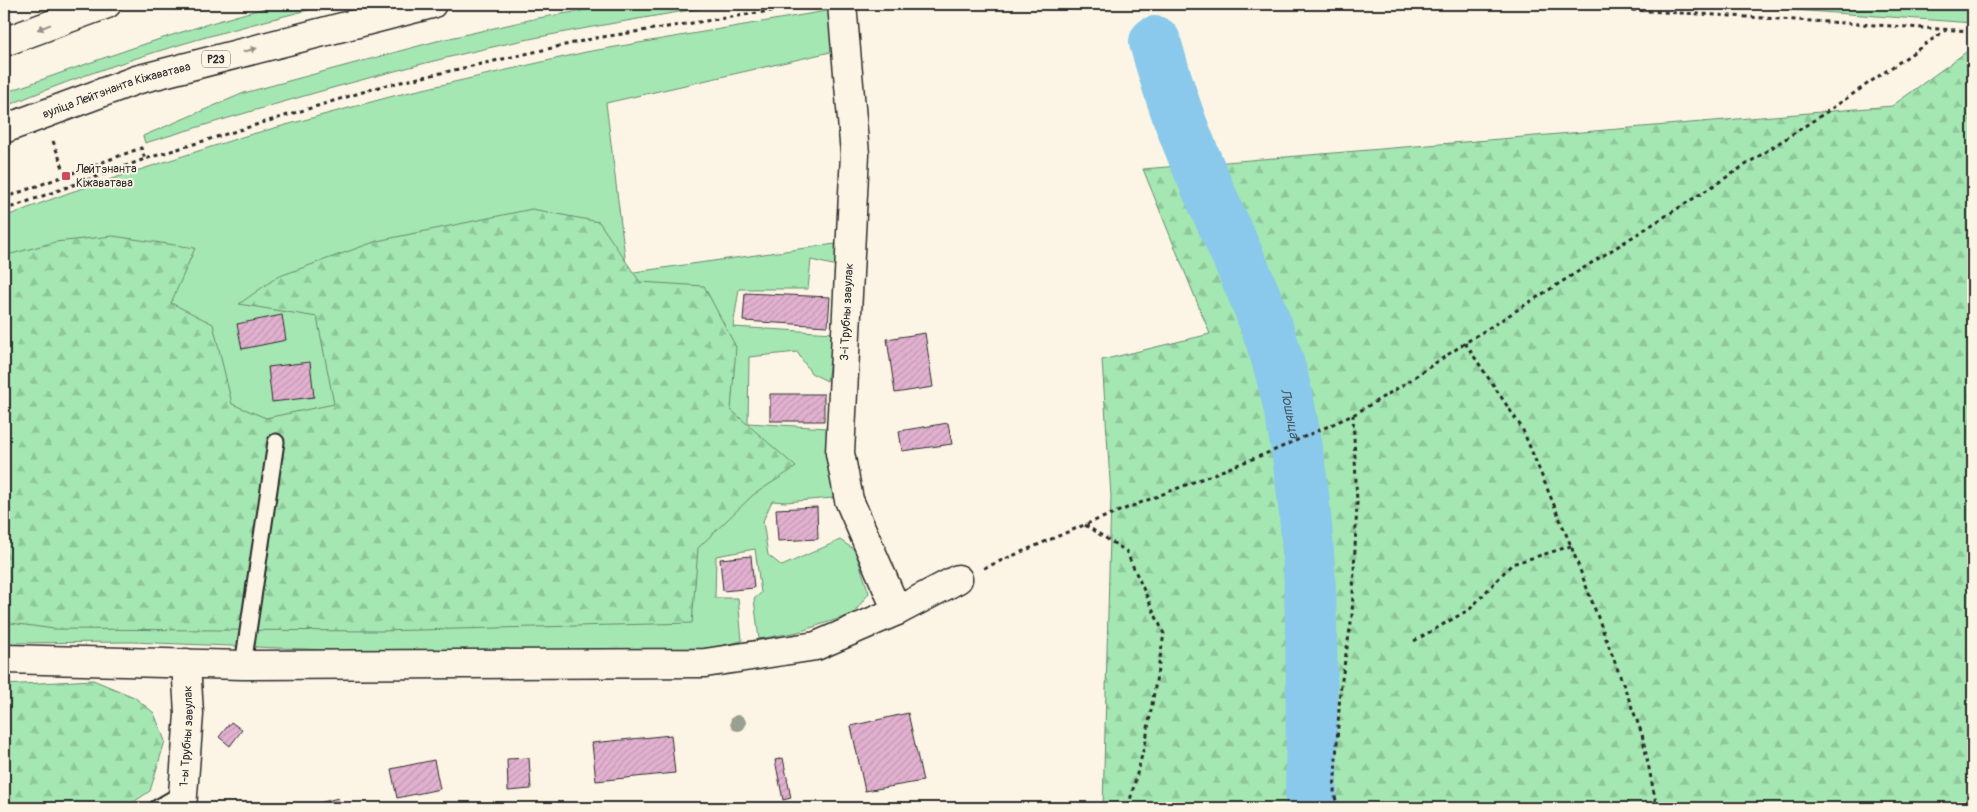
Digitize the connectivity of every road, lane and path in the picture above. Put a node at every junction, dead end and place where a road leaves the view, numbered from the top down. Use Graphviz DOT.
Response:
graph roads {
  1 [pos="107,4"];
  2 [pos="432,4"];
  3 [pos="816,4"];
  4 [pos="842,4"];
  5 [pos="1536,4"];
  6 [pos="1946,30"];
  7 [pos="1973,32"];
  8 [pos="4,42"];
  9 [pos="43,114"];
  10 [pos="4,129"];
  11 [pos="145,159"];
  12 [pos="66,176"];
  13 [pos="4,198"];
  14 [pos="4,210"];
  15 [pos="1464,343"];
  16 [pos="1353,415"];
  17 [pos="276,442"];
  18 [pos="1084,525"];
  19 [pos="1571,546"];
  20 [pos="958,579"];
  21 [pos="897,611"];
  22 [pos="1414,641"];
  23 [pos="4,659"];
  24 [pos="186,663"];
  25 [pos="244,665"];
  26 [pos="182,801"];
  27 [pos="157,808"];
  28 [pos="1128,808"];
  29 [pos="1338,808"];
  30 [pos="1656,808"];
  1 -- 8 [label="street, one-way"];
  9 -- 2 [label="street, вуліца Лейтэнанта Кіжаватава / Р23, one-way"];
  3 -- 11 [label="path"];
  4 -- 21 [label="street, 3-і Трубны завулак"];
  5 -- 6 [label="path"];
  6 -- 7 [label="path"];
  6 -- 15 [label="path"];
  9 -- 10 [label="street, вуліца Лейтэнанта Кіжаватава / Р23"];
  9 -- 12 [label="path"];
  11 -- 12 [label="path"];
  11 -- 14 [label="path"];
  12 -- 13 [label="path"];
  15 -- 16 [label="path"];
  15 -- 19 [label="path"];
  16 -- 18 [label="path"];
  16 -- 29 [label="path"];
  17 -- 25 [label="lane"];
  18 -- 20 [label="path"];
  18 -- 28 [label="path"];
  19 -- 22 [label="path"];
  19 -- 30 [label="path"];
  20 -- 21 [label="street"];
  21 -- 25 [label="street"];
  23 -- 24 [label="street"];
  24 -- 25 [label="street"];
  24 -- 26 [label="street, 1-ы Трубны завулак"];
  26 -- 27 [label="lane"];
}
